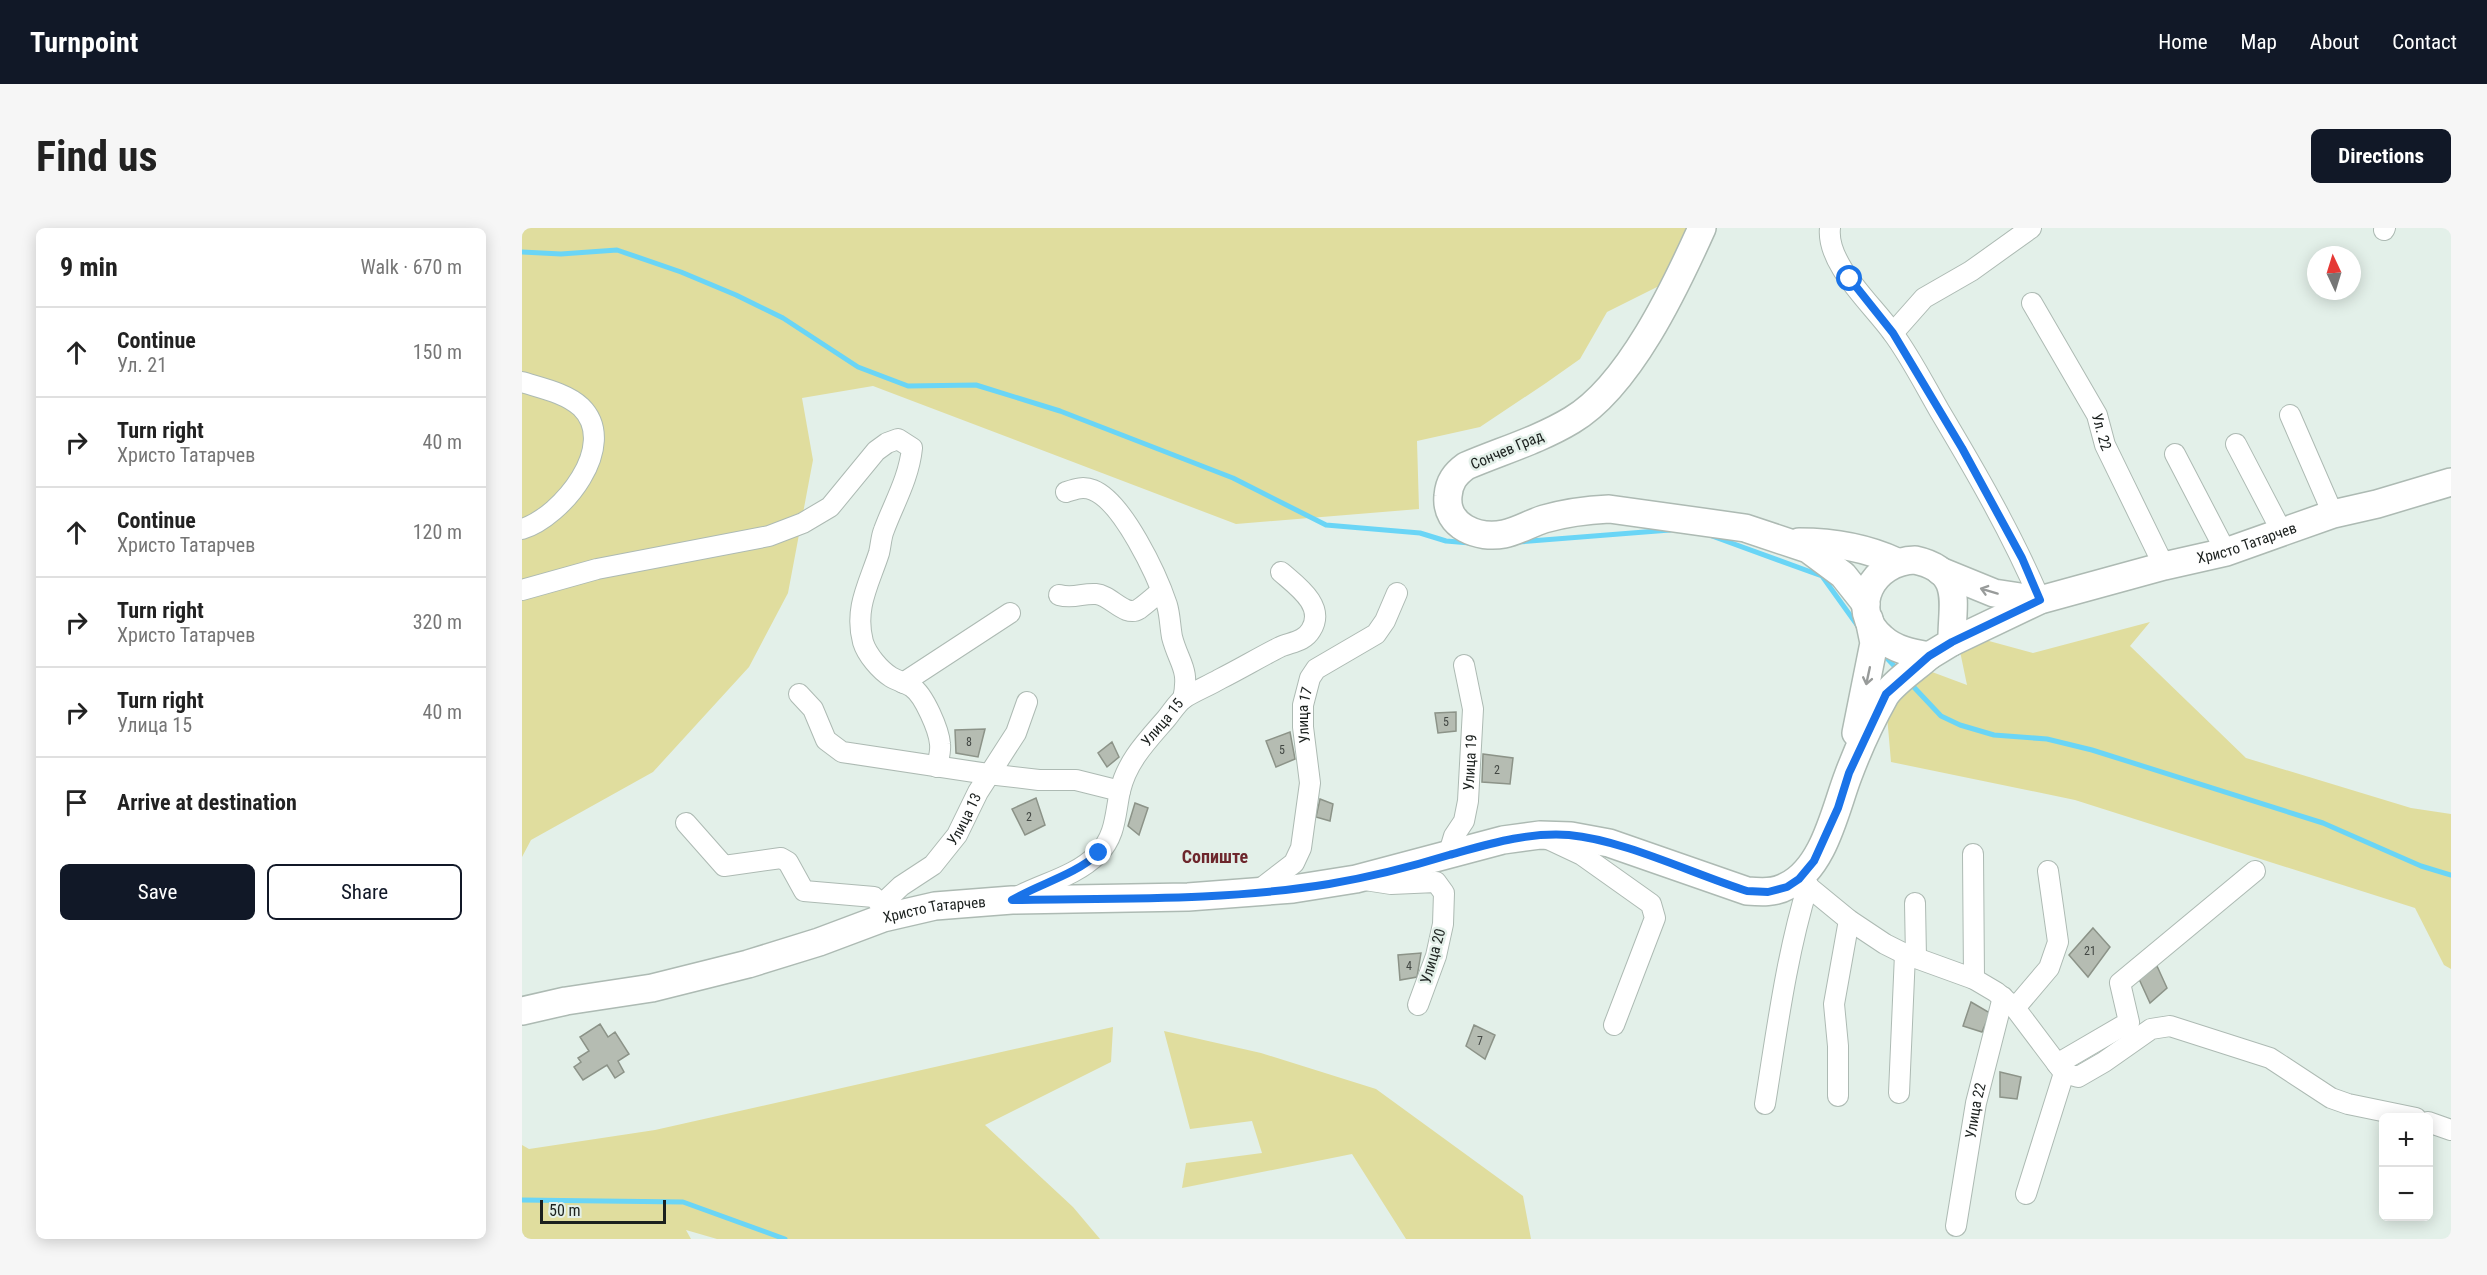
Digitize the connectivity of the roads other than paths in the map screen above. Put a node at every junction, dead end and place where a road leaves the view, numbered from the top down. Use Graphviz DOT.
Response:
graph roads {
  1 [pos="1702,228"];
  2 [pos="1830,228"];
  3 [pos="2031,228"];
  4 [pos="2032,303"];
  5 [pos="1893,333"];
  6 [pos="522,382"];
  7 [pos="2290,415"];
  8 [pos="2236,444"];
  9 [pos="2175,454"];
  10 [pos="2451,482"];
  11 [pos="1066,492"];
  12 [pos="2333,514"];
  13 [pos="522,529"];
  14 [pos="2282,532"];
  15 [pos="1788,542"];
  16 [pos="2226,552"];
  17 [pos="1897,562"];
  18 [pos="2164,566"];
  19 [pos="1940,571"];
  20 [pos="1281,572"];
  21 [pos="522,590"];
  22 [pos="1161,591"];
  23 [pos="1397,593"];
  24 [pos="1059,595"];
  25 [pos="2040,600"];
  26 [pos="1867,611"];
  27 [pos="1010,614"];
  28 [pos="1940,649"];
  29 [pos="1464,665"];
  30 [pos="903,683"];
  31 [pos="800,694"];
  32 [pos="1183,699"];
  33 [pos="1027,702"];
  34 [pos="937,767"];
  35 [pos="1849,773"];
  36 [pos="988,774"];
  37 [pos="1120,791"];
  38 [pos="686,823"];
  39 [pos="1540,835"];
  40 [pos="1973,854"];
  41 [pos="1448,856"];
  42 [pos="2048,871"];
  43 [pos="2255,871"];
  44 [pos="1356,879"];
  45 [pos="1803,882"];
  46 [pos="1255,893"];
  47 [pos="1012,900"];
  48 [pos="1915,903"];
  49 [pos="882,911"];
  50 [pos="1849,920"];
  51 [pos="1911,956"];
  52 [pos="1974,979"];
  53 [pos="2009,1003"];
  54 [pos="1418,1005"];
  55 [pos="522,1011"];
  56 [pos="1614,1025"];
  57 [pos="2061,1069"];
  58 [pos="1899,1093"];
  59 [pos="1838,1096"];
  60 [pos="1765,1104"];
  61 [pos="2392,1113"];
  62 [pos="2433,1124"];
  63 [pos="2451,1130"];
  64 [pos="2026,1194"];
  65 [pos="1956,1226"];
  1 -- 15 [label="main road, Сончев Град"];
  2 -- 5 [label="street"];
  3 -- 5 [label="street"];
  4 -- 18 [label="street, Ул. 22"];
  5 -- 25 [label="street"];
  6 -- 13 [label="street"];
  7 -- 12 [label="street"];
  8 -- 14 [label="street"];
  9 -- 16 [label="street"];
  10 -- 12 [label="main road, Христо Татарчев"];
  11 -- 22 [label="street"];
  12 -- 14 [label="main road, Христо Татарчев"];
  14 -- 16 [label="main road, Христо Татарчев"];
  15 -- 17 [label="main road"];
  15 -- 26 [label="main road"];
  16 -- 18 [label="main road, Христо Татарчев"];
  17 -- 19 [label="main road"];
  17 -- 26 [label="main road"];
  18 -- 25 [label="main road, Христо Татарчев"];
  25 -- 19 [label="main road, Христо Татарчев, one-way"];
  19 -- 28 [label="main road"];
  20 -- 32 [label="street, Улица 15"];
  21 -- 30 [label="street"];
  22 -- 24 [label="street"];
  22 -- 32 [label="street"];
  23 -- 46 [label="street, Улица 17"];
  25 -- 28 [label="main road, Христо Татарчев"];
  26 -- 28 [label="main road"];
  26 -- 35 [label="main road, Христо Татарчев, one-way"];
  27 -- 30 [label="street"];
  28 -- 35 [label="main road, Христо Татарчев"];
  29 -- 41 [label="street, Улица 19"];
  30 -- 34 [label="street"];
  31 -- 34 [label="street"];
  32 -- 37 [label="street, Улица 15"];
  33 -- 36 [label="street, Улица 13"];
  34 -- 36 [label="street"];
  35 -- 45 [label="main road, Христо Татарчев"];
  36 -- 37 [label="street"];
  36 -- 49 [label="street, Улица 13"];
  37 -- 47 [label="street, Улица 15"];
  38 -- 49 [label="street"];
  39 -- 41 [label="main road, Христо Татарчев"];
  39 -- 45 [label="main road, Христо Татарчев"];
  39 -- 56 [label="street"];
  40 -- 52 [label="street"];
  41 -- 44 [label="main road, Христо Татарчев"];
  42 -- 53 [label="street, Улица 22"];
  43 -- 57 [label="street"];
  44 -- 46 [label="main road, Христо Татарчев"];
  44 -- 54 [label="street, Улица 20"];
  45 -- 50 [label="street"];
  45 -- 60 [label="street"];
  46 -- 47 [label="main road, Христо Татарчев"];
  47 -- 49 [label="main road, Христо Татарчев"];
  48 -- 51 [label="street"];
  49 -- 55 [label="main road, Христо Татарчев"];
  50 -- 51 [label="street"];
  50 -- 59 [label="street"];
  51 -- 52 [label="street"];
  51 -- 58 [label="street"];
  52 -- 53 [label="street"];
  53 -- 57 [label="street"];
  53 -- 65 [label="street, Улица 22"];
  57 -- 61 [label="street"];
  57 -- 64 [label="street"];
  62 -- 63 [label="street"];
}
